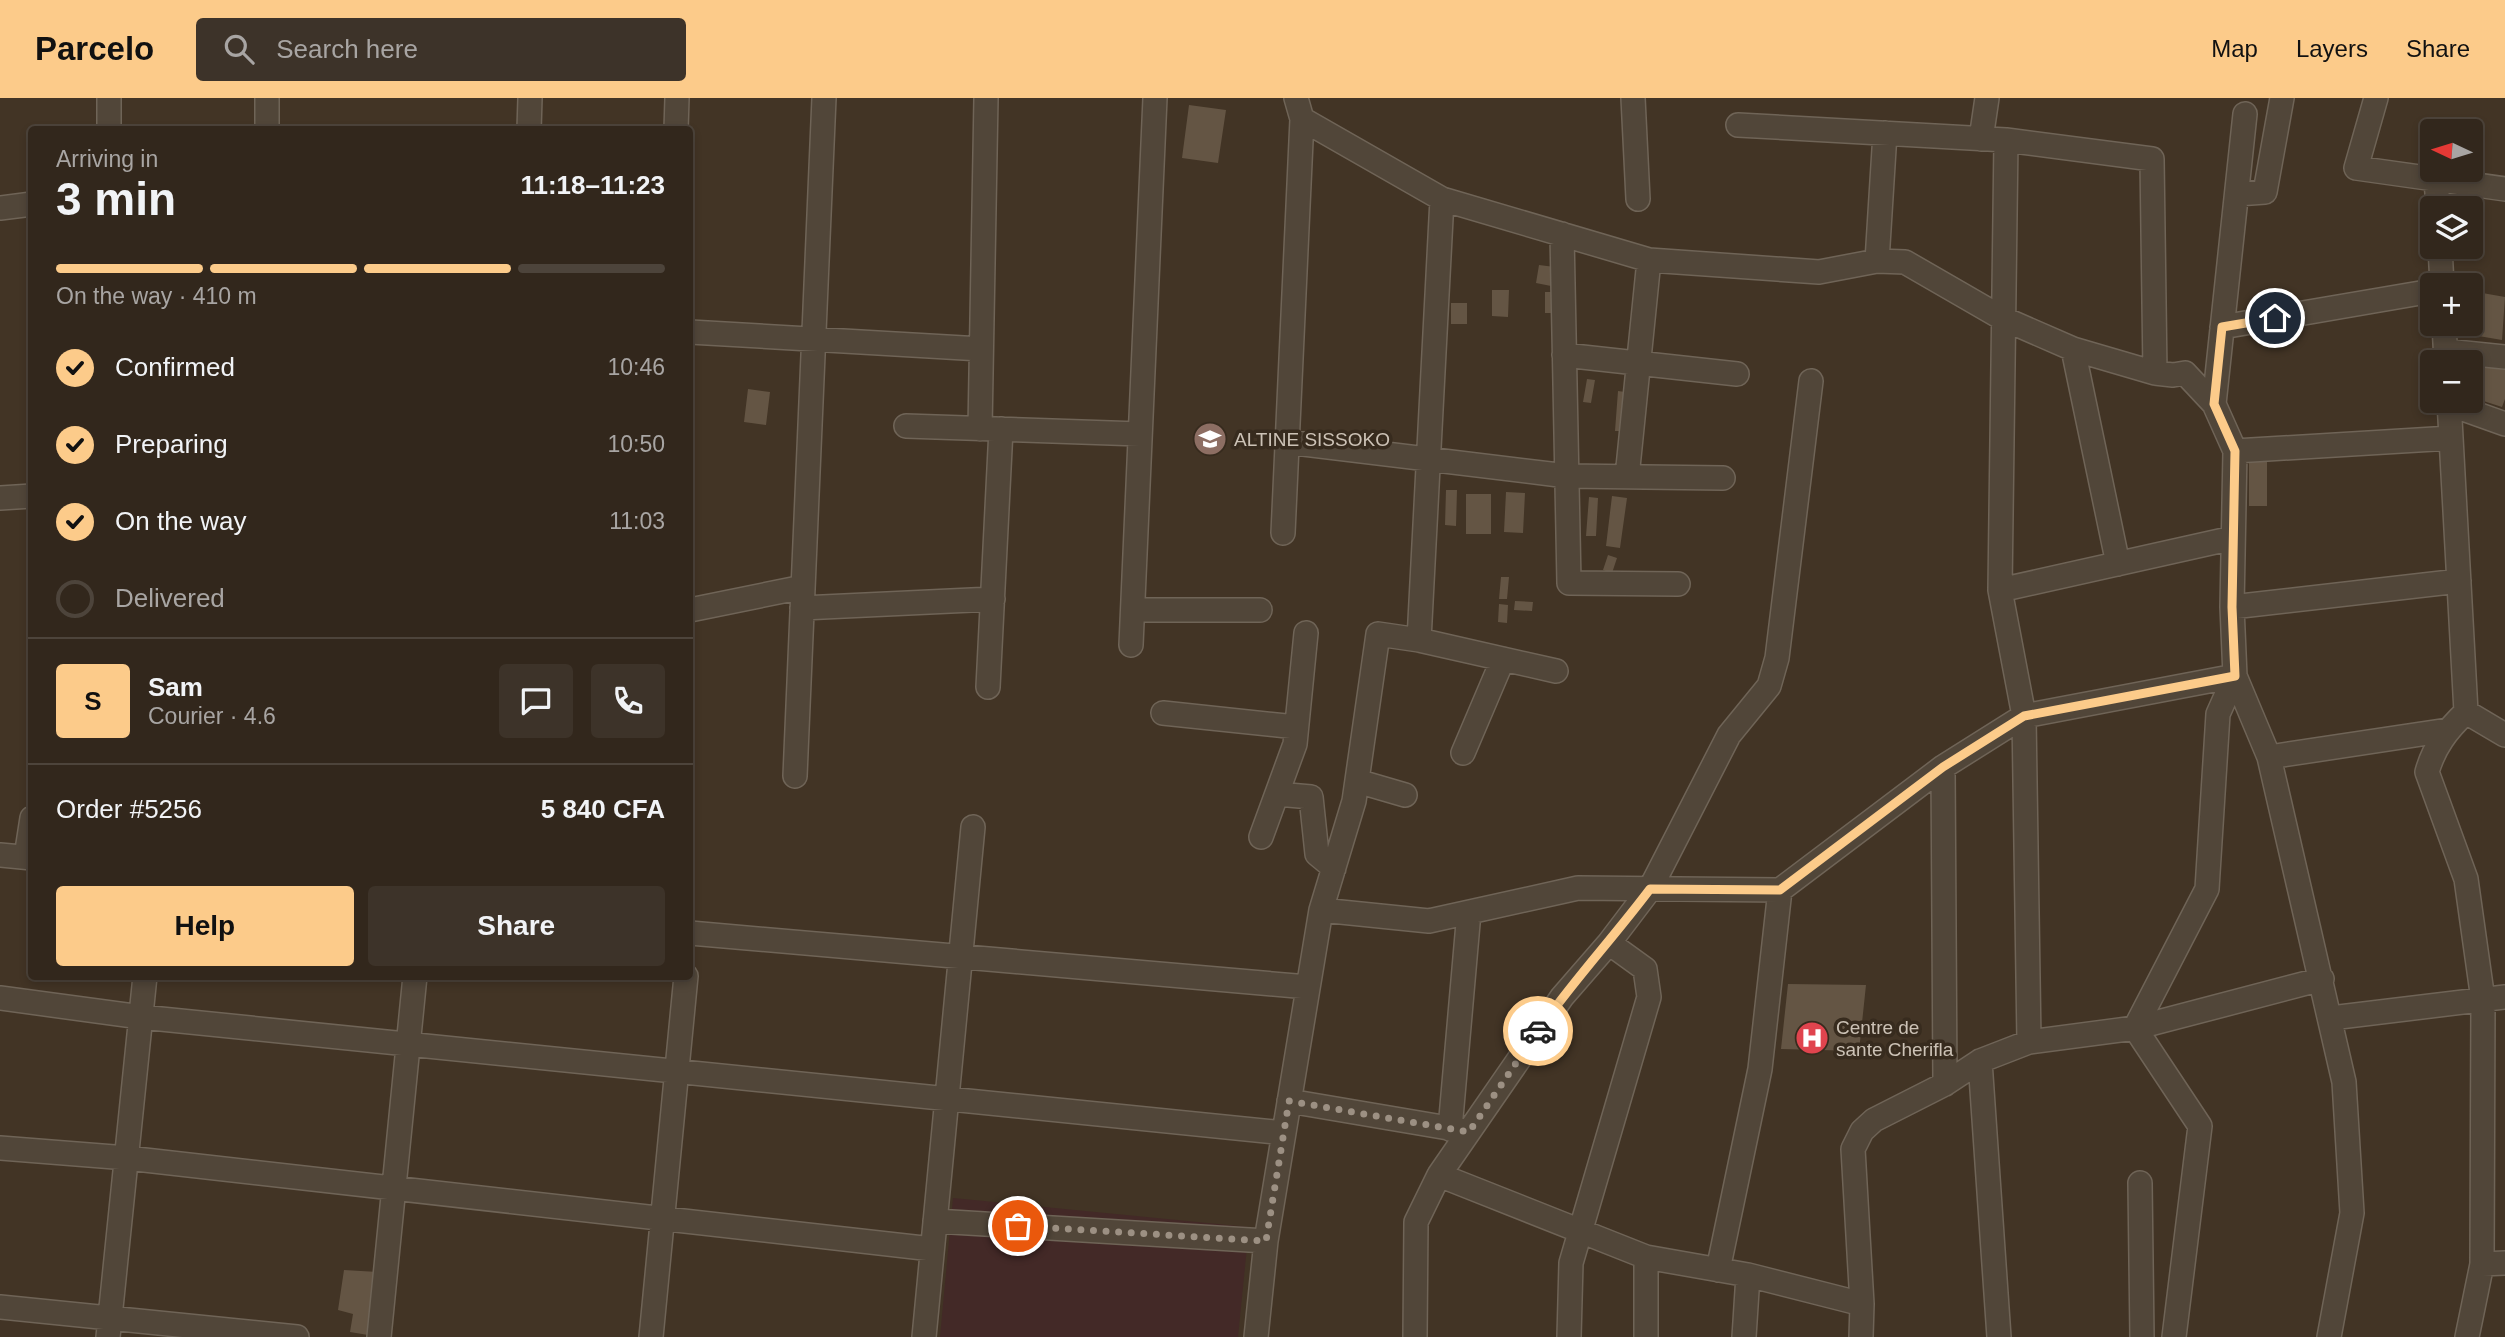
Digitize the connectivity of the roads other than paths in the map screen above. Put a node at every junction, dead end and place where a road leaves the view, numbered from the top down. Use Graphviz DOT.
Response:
graph roads {
  1 [pos="109,98"];
  2 [pos="267,98"];
  3 [pos="530,98"];
  4 [pos="677,98"];
  5 [pos="824,98"];
  6 [pos="986,98"];
  7 [pos="1154,98"];
  8 [pos="1633,98"];
  9 [pos="1987,98"];
  10 [pos="2282,98"];
  11 [pos="2376,98"];
  12 [pos="1299,108"];
  13 [pos="2245,114"];
  14 [pos="1738,125"];
  15 [pos="109,126"];
  16 [pos="267,126"];
  17 [pos="529,126"];
  18 [pos="676,126"];
  19 [pos="1885,133"];
  20 [pos="1981,139"];
  21 [pos="2006,140"];
  22 [pos="2420,177"];
  23 [pos="2457,182"];
  24 [pos="2505,189"];
  25 [pos="2236,194"];
  26 [pos="1442,199"];
  27 [pos="1638,199"];
  28 [pos="28,204"];
  29 [pos="0,208"];
  30 [pos="1562,234"];
  31 [pos="1649,260"];
  32 [pos="1877,261"];
  33 [pos="2420,293"];
  34 [pos="2002,318"];
  35 [pos="2222,327"];
  36 [pos="693,332"];
  37 [pos="813,339"];
  38 [pos="981,349"];
  39 [pos="2073,349"];
  40 [pos="1564,355"];
  41 [pos="2483,357"];
  42 [pos="2505,357"];
  43 [pos="1638,363"];
  44 [pos="2155,373"];
  45 [pos="1737,374"];
  46 [pos="1811,381"];
  47 [pos="2214,404"];
  48 [pos="2450,413"];
  49 [pos="2477,413"];
  50 [pos="2505,424"];
  51 [pos="906,426"];
  52 [pos="991,429"];
  53 [pos="1140,434"];
  54 [pos="2451,438"];
  55 [pos="1287,442"];
  56 [pos="2235,451"];
  57 [pos="1428,460"];
  58 [pos="1567,476"];
  59 [pos="1627,477"];
  60 [pos="1723,478"];
  61 [pos="28,496"];
  62 [pos="0,498"];
  63 [pos="1283,533"];
  64 [pos="2233,538"];
  65 [pos="2118,564"];
  66 [pos="2459,581"];
  67 [pos="1678,584"];
  68 [pos="2000,590"];
  69 [pos="802,597"];
  70 [pos="993,599"];
  71 [pos="2232,607"];
  72 [pos="693,610"];
  73 [pos="1133,610"];
  74 [pos="1261,610"];
  75 [pos="1306,633"];
  76 [pos="1419,640"];
  77 [pos="1131,645"];
  78 [pos="1503,659"];
  79 [pos="1556,671"];
  80 [pos="2235,676"];
  81 [pos="988,687"];
  82 [pos="2466,712"];
  83 [pos="1163,713"];
  84 [pos="2024,716"];
  85 [pos="1297,727"];
  86 [pos="2448,730"];
  87 [pos="2505,735"];
  88 [pos="1463,753"];
  89 [pos="2269,757"];
  90 [pos="1943,767"];
  91 [pos="795,776"];
  92 [pos="1357,780"];
  93 [pos="1277,793"];
  94 [pos="1405,795"];
  95 [pos="973,827"];
  96 [pos="1261,836"];
  97 [pos="0,855"];
  98 [pos="28,858"];
  99 [pos="1334,868"];
  100 [pos="1650,889"];
  101 [pos="1780,890"];
  102 [pos="1321,910"];
  103 [pos="1469,912"];
  104 [pos="693,934"];
  105 [pos="1609,943"];
  106 [pos="960,957"];
  107 [pos="2322,979"];
  108 [pos="145,980"];
  109 [pos="415,980"];
  110 [pos="685,980"];
  111 [pos="1308,987"];
  112 [pos="0,998"];
  113 [pos="2494,999"];
  114 [pos="141,1017"];
  115 [pos="2331,1018"];
  116 [pos="2135,1028"];
  117 [pos="2029,1042"];
  118 [pos="408,1044"];
  119 [pos="1980,1060"];
  120 [pos="676,1071"];
  121 [pos="1945,1084"];
  122 [pos="947,1099"];
  123 [pos="1289,1101"];
  124 [pos="1460,1130"];
  125 [pos="1284,1133"];
  126 [pos="0,1148"];
  127 [pos="127,1158"];
  128 [pos="1439,1175"];
  129 [pos="2140,1183"];
  130 [pos="394,1188"];
  131 [pos="662,1218"];
  132 [pos="935,1221"];
  133 [pos="1581,1231"];
  134 [pos="1266,1241"];
  135 [pos="932,1249"];
  136 [pos="1646,1257"];
  137 [pos="2505,1262"];
  138 [pos="2482,1264"];
  139 [pos="1718,1270"];
  140 [pos="1748,1275"];
  141 [pos="1861,1304"];
  142 [pos="0,1307"];
  143 [pos="109,1327"];
  144 [pos="297,1337"];
  145 [pos="379,1337"];
  146 [pos="651,1337"];
  147 [pos="923,1337"];
  148 [pos="1256,1337"];
  149 [pos="1416,1337"];
  150 [pos="1569,1337"];
  151 [pos="1646,1337"];
  152 [pos="1744,1337"];
  153 [pos="1861,1337"];
  154 [pos="1999,1337"];
  155 [pos="2142,1337"];
  156 [pos="2174,1337"];
  157 [pos="2329,1337"];
  158 [pos="2467,1337"];
  1 -- 15 [label="street"];
  2 -- 16 [label="street"];
  3 -- 17 [label="street"];
  4 -- 18 [label="street"];
  5 -- 37 [label="street"];
  6 -- 38 [label="street"];
  7 -- 53 [label="street"];
  8 -- 27 [label="street"];
  9 -- 20 [label="street"];
  10 -- 25 [label="street"];
  11 -- 22 [label="street"];
  12 -- 26 [label="street"];
  12 -- 55 [label="street"];
  13 -- 25 [label="street"];
  14 -- 19 [label="street"];
  19 -- 20 [label="street"];
  19 -- 32 [label="street"];
  20 -- 21 [label="street"];
  21 -- 34 [label="street"];
  21 -- 44 [label="street"];
  23 -- 24 [label="street"];
  25 -- 35 [label="street"];
  26 -- 30 [label="street"];
  26 -- 57 [label="street"];
  28 -- 29 [label="street"];
  30 -- 31 [label="street"];
  30 -- 40 [label="street"];
  31 -- 32 [label="street"];
  31 -- 43 [label="street"];
  32 -- 34 [label="street"];
  33 -- 35 [label="street"];
  34 -- 39 [label="street"];
  34 -- 68 [label="street"];
  35 -- 47 [label="street"];
  36 -- 37 [label="street"];
  37 -- 38 [label="street"];
  37 -- 69 [label="street"];
  38 -- 52 [label="street"];
  39 -- 44 [label="street"];
  39 -- 65 [label="street"];
  40 -- 43 [label="street"];
  40 -- 58 [label="street"];
  41 -- 42 [label="street"];
  43 -- 45 [label="street"];
  43 -- 59 [label="street"];
  44 -- 47 [label="street"];
  46 -- 100 [label="street"];
  47 -- 56 [label="street"];
  48 -- 54 [label="street"];
  49 -- 50 [label="street"];
  51 -- 52 [label="street"];
  52 -- 53 [label="street"];
  52 -- 70 [label="street"];
  53 -- 73 [label="street"];
  54 -- 56 [label="street"];
  54 -- 66 [label="street"];
  55 -- 57 [label="street"];
  55 -- 63 [label="street"];
  56 -- 64 [label="street"];
  57 -- 58 [label="street"];
  57 -- 76 [label="street"];
  58 -- 59 [label="street"];
  58 -- 67 [label="street"];
  59 -- 60 [label="street"];
  61 -- 62 [label="street"];
  64 -- 65 [label="street"];
  64 -- 71 [label="street"];
  65 -- 68 [label="street"];
  66 -- 71 [label="street"];
  66 -- 82 [label="street"];
  68 -- 84 [label="street"];
  69 -- 70 [label="street"];
  69 -- 72 [label="street"];
  69 -- 91 [label="street"];
  70 -- 81 [label="street"];
  71 -- 80 [label="street"];
  73 -- 74 [label="street"];
  73 -- 77 [label="street"];
  75 -- 85 [label="street"];
  76 -- 78 [label="street"];
  76 -- 92 [label="street"];
  78 -- 79 [label="street"];
  78 -- 88 [label="street"];
  80 -- 84 [label="street"];
  80 -- 89 [label="street"];
  80 -- 116 [label="street"];
  82 -- 86 [label="street"];
  82 -- 87 [label="street"];
  83 -- 85 [label="street"];
  84 -- 90 [label="street"];
  84 -- 117 [label="street"];
  85 -- 93 [label="street"];
  86 -- 89 [label="street"];
  86 -- 113 [label="street"];
  89 -- 107 [label="street"];
  90 -- 101 [label="street"];
  90 -- 121 [label="street"];
  92 -- 94 [label="street"];
  92 -- 99 [label="street"];
  93 -- 96 [label="street"];
  93 -- 99 [label="street"];
  95 -- 106 [label="street"];
  97 -- 98 [label="street"];
  99 -- 102 [label="street"];
  100 -- 101 [label="street"];
  100 -- 103 [label="street"];
  100 -- 105 [label="street"];
  101 -- 139 [label="street"];
  102 -- 103 [label="street"];
  102 -- 111 [label="street"];
  103 -- 124 [label="street"];
  104 -- 106 [label="street"];
  105 -- 124 [label="street"];
  105 -- 133 [label="street"];
  106 -- 111 [label="street"];
  106 -- 122 [label="street"];
  107 -- 115 [label="street"];
  107 -- 116 [label="street"];
  108 -- 114 [label="street"];
  109 -- 118 [label="street"];
  110 -- 120 [label="street"];
  111 -- 123 [label="street"];
  112 -- 114 [label="street"];
  113 -- 115 [label="street"];
  113 -- 138 [label="street"];
  114 -- 118 [label="street"];
  114 -- 127 [label="street"];
  115 -- 157 [label="street"];
  116 -- 117 [label="street"];
  116 -- 156 [label="street"];
  117 -- 119 [label="street"];
  118 -- 120 [label="street"];
  118 -- 130 [label="street"];
  119 -- 121 [label="street"];
  119 -- 154 [label="street"];
  120 -- 122 [label="street"];
  120 -- 131 [label="street"];
  121 -- 141 [label="street"];
  122 -- 125 [label="street"];
  122 -- 132 [label="street"];
  123 -- 124 [label="street"];
  123 -- 125 [label="street"];
  124 -- 128 [label="street"];
  125 -- 134 [label="street"];
  126 -- 127 [label="street"];
  127 -- 130 [label="street"];
  127 -- 143 [label="street"];
  128 -- 133 [label="street"];
  128 -- 149 [label="street"];
  129 -- 155 [label="street"];
  130 -- 131 [label="street"];
  130 -- 145 [label="street"];
  131 -- 135 [label="street"];
  131 -- 146 [label="street"];
  132 -- 134 [label="street"];
  132 -- 135 [label="street"];
  133 -- 136 [label="street"];
  133 -- 150 [label="street"];
  134 -- 148 [label="street"];
  135 -- 147 [label="street"];
  136 -- 139 [label="street"];
  136 -- 151 [label="street"];
  137 -- 138 [label="street"];
  138 -- 158 [label="street"];
  139 -- 140 [label="street"];
  140 -- 141 [label="street"];
  140 -- 152 [label="street"];
  141 -- 153 [label="street"];
  142 -- 143 [label="street"];
  143 -- 144 [label="street"];
}
